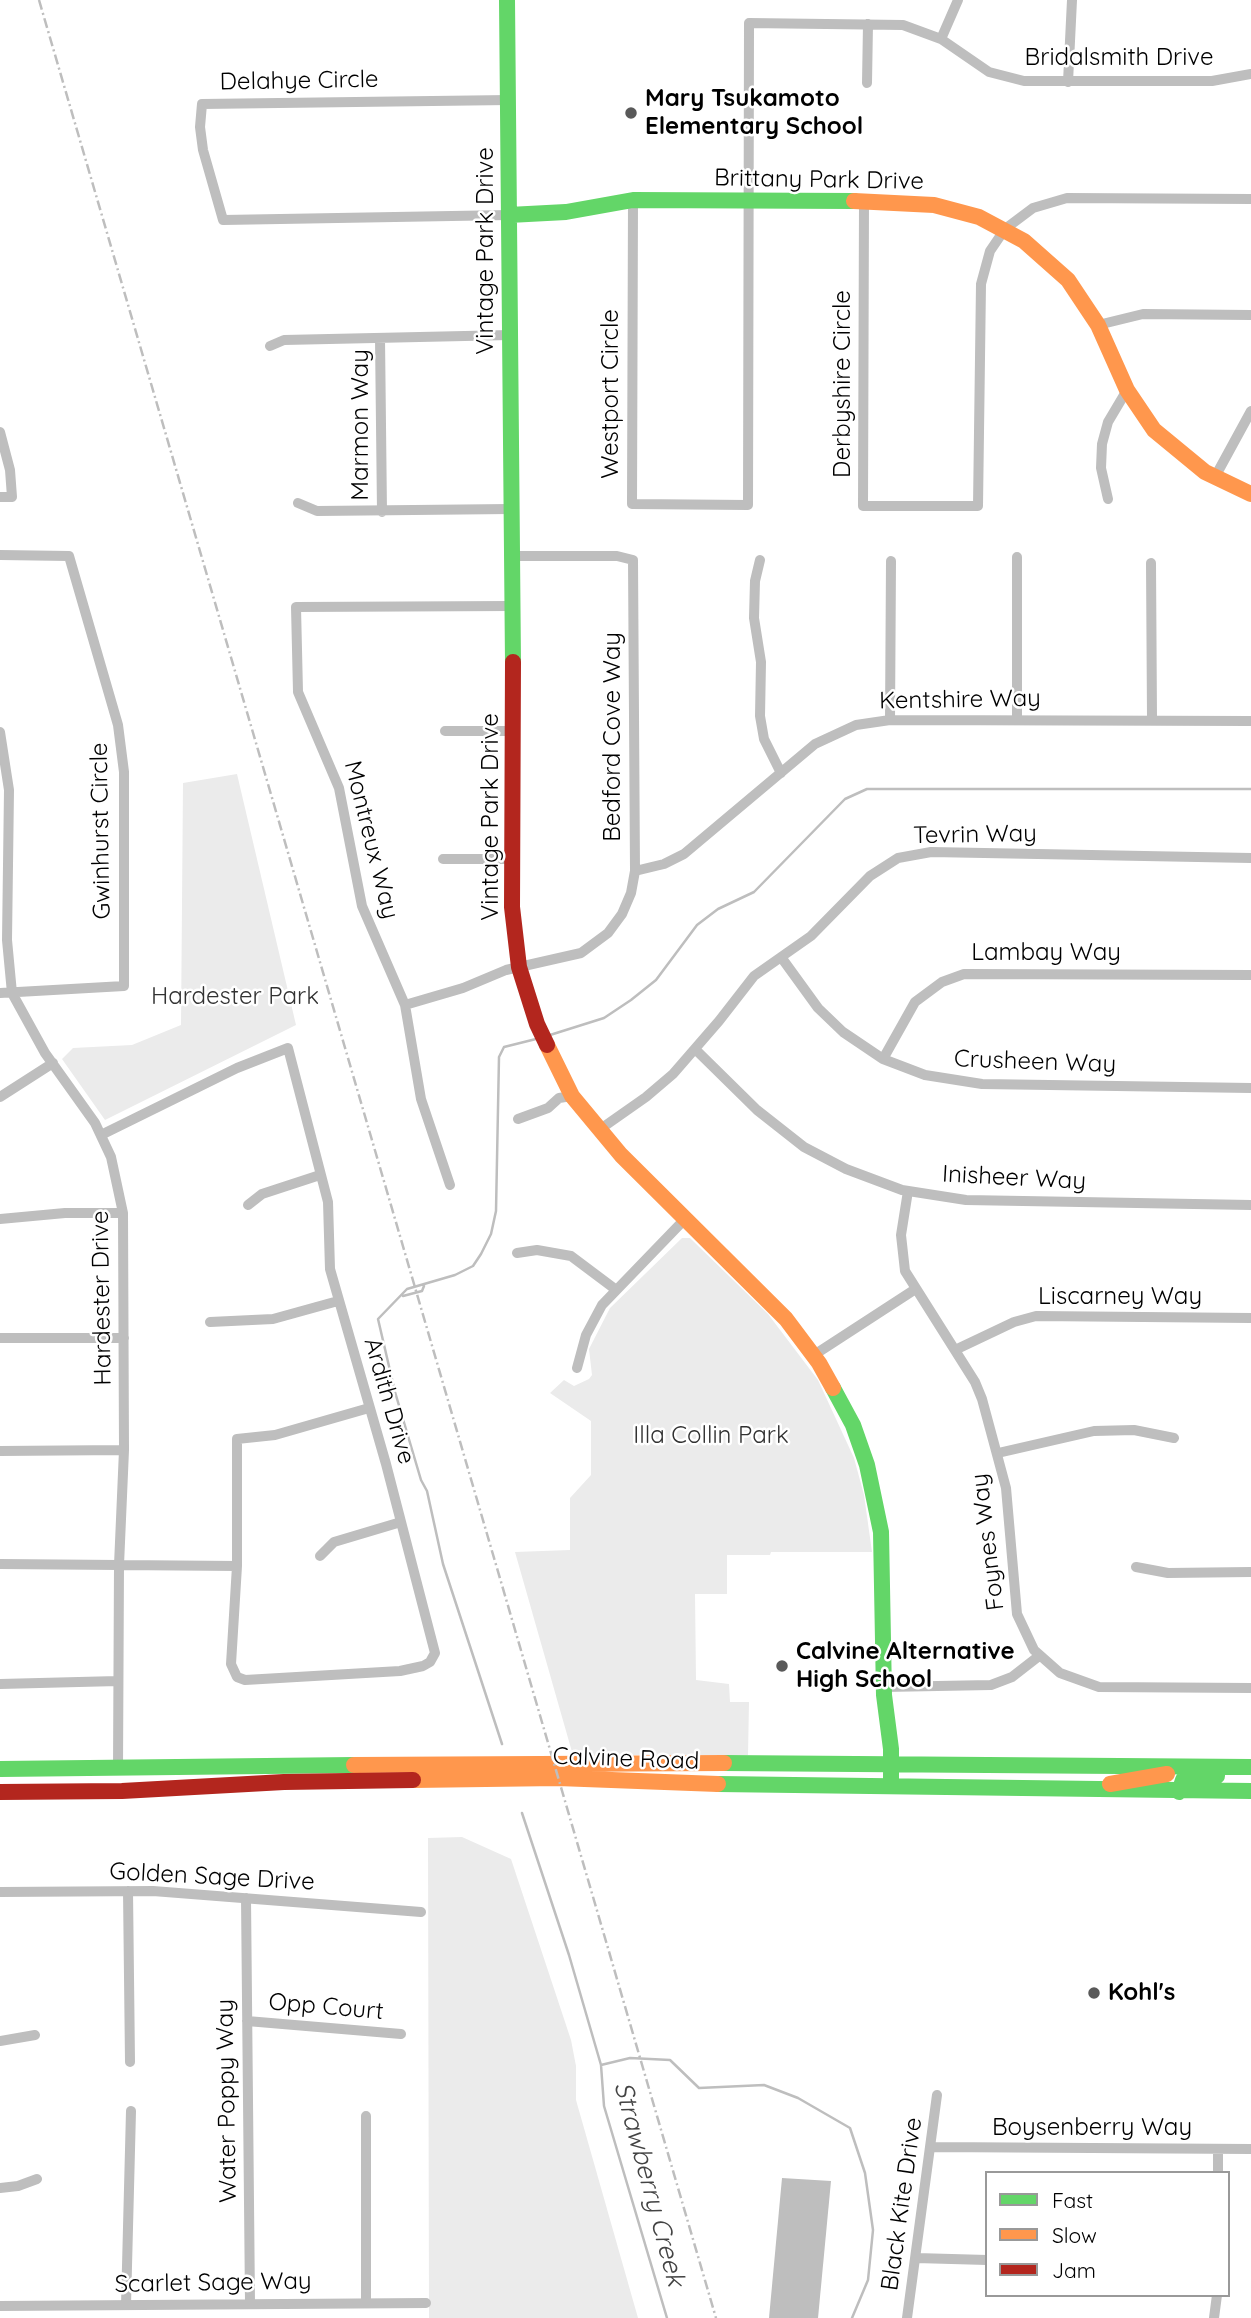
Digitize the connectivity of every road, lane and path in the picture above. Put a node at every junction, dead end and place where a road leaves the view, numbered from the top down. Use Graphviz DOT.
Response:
graph roads {
  1 [pos="507,0"];
  2 [pos="958,0"];
  3 [pos="1072,0"];
  4 [pos="868,24"];
  5 [pos="941,39"];
  6 [pos="1251,74"];
  7 [pos="1068,82"];
  8 [pos="867,83"];
  9 [pos="509,100"];
  10 [pos="1251,199"];
  11 [pos="632,200"];
  12 [pos="748,200"];
  13 [pos="864,201"];
  14 [pos="509,215"];
  15 [pos="1005,229"];
  16 [pos="1251,315"];
  17 [pos="1098,325"];
  18 [pos="510,335"];
  19 [pos="380,338"];
  20 [pos="270,346"];
  21 [pos="1126,390"];
  22 [pos="1251,411"];
  23 [pos="0,432"];
  24 [pos="1215,477"];
  25 [pos="1251,494"];
  26 [pos="6,497"];
  27 [pos="1108,499"];
  28 [pos="298,503"];
  29 [pos="510,509"];
  30 [pos="382,512"];
  31 [pos="0,555"];
  32 [pos="511,556"];
  33 [pos="1017,557"];
  34 [pos="760,560"];
  35 [pos="891,561"];
  36 [pos="1152,562"];
  37 [pos="511,606"];
  38 [pos="1152,719"];
  39 [pos="890,720"];
  40 [pos="1017,720"];
  41 [pos="1251,721"];
  42 [pos="445,731"];
  43 [pos="514,731"];
  44 [pos="0,732"];
  45 [pos="781,773"];
  46 [pos="1251,858"];
  47 [pos="443,859"];
  48 [pos="510,859"];
  49 [pos="635,871"];
  50 [pos="780,957"];
  51 [pos="519,967"];
  52 [pos="1251,975"];
  53 [pos="6,993"];
  54 [pos="405,1005"];
  55 [pos="696,1050"];
  56 [pos="883,1059"];
  57 [pos="52,1063"];
  58 [pos="1251,1088"];
  59 [pos="572,1096"];
  60 [pos="0,1097"];
  61 [pos="518,1119"];
  62 [pos="599,1130"];
  63 [pos="101,1135"];
  64 [pos="320,1175"];
  65 [pos="450,1185"];
  66 [pos="908,1191"];
  67 [pos="248,1205"];
  68 [pos="1251,1205"];
  69 [pos="123,1213"];
  70 [pos="0,1219"];
  71 [pos="685,1219"];
  72 [pos="517,1253"];
  73 [pos="615,1289"];
  74 [pos="914,1290"];
  75 [pos="338,1301"];
  76 [pos="1251,1318"];
  77 [pos="210,1322"];
  78 [pos="0,1338"];
  79 [pos="124,1338"];
  80 [pos="955,1350"];
  81 [pos="814,1355"];
  82 [pos="577,1368"];
  83 [pos="369,1408"];
  84 [pos="1174,1438"];
  85 [pos="124,1450"];
  86 [pos="0,1451"];
  87 [pos="998,1453"];
  88 [pos="401,1522"];
  89 [pos="320,1556"];
  90 [pos="0,1564"];
  91 [pos="119,1565"];
  92 [pos="237,1566"];
  93 [pos="1136,1567"];
  94 [pos="1251,1572"];
  95 [pos="1039,1656"];
  96 [pos="118,1681"];
  97 [pos="0,1684"];
  98 [pos="884,1687"];
  99 [pos="1251,1688"];
  100 [pos="891,1764"];
  101 [pos="1175,1766"];
  102 [pos="1251,1767"];
  103 [pos="0,1769"];
  104 [pos="118,1769"];
  105 [pos="891,1786"];
  106 [pos="1095,1790"];
  107 [pos="1251,1791"];
  108 [pos="0,1792"];
  109 [pos="1180,1792"];
  110 [pos="128,1891"];
  111 [pos="0,1892"];
  112 [pos="246,1898"];
  113 [pos="421,1912"];
  114 [pos="247,2021"];
  115 [pos="401,2034"];
  116 [pos="36,2035"];
  117 [pos="0,2041"];
  118 [pos="130,2062"];
  119 [pos="937,2095"];
  120 [pos="131,2110"];
  121 [pos="366,2116"];
  122 [pos="933,2147"];
  123 [pos="1218,2149"];
  124 [pos="1251,2149"];
  125 [pos="1218,2171"];
  126 [pos="37,2179"];
  127 [pos="0,2188"];
  128 [pos="916,2258"];
  129 [pos="985,2260"];
  130 [pos="1217,2297"];
  131 [pos="250,2303"];
  132 [pos="366,2303"];
  133 [pos="426,2303"];
  134 [pos="126,2305"];
  135 [pos="0,2306"];
  136 [pos="908,2318"];
  137 [pos="1214,2318"];
  1 -- 9 [label="street, Vintage Park Drive"];
  2 -- 5 [label="street"];
  3 -- 7 [label="street"];
  4 -- 5 [label="street, Bridalsmith Drive"];
  4 -- 8 [label="street"];
  4 -- 12 [label="street, Bridalsmith Drive"];
  5 -- 7 [label="street, Bridalsmith Drive"];
  6 -- 7 [label="street, Bridalsmith Drive"];
  9 -- 14 [label="street, Vintage Park Drive"];
  9 -- 14 [label="street, Delahye Circle"];
  10 -- 15 [label="street"];
  11 -- 12 [label="street, Brittany Park Drive"];
  11 -- 12 [label="street, Westport Circle"];
  11 -- 14 [label="street, Brittany Park Drive"];
  12 -- 13 [label="street, Brittany Park Drive"];
  13 -- 15 [label="street, Brittany Park Drive"];
  13 -- 15 [label="street, Derbyshire Circle"];
  14 -- 18 [label="street, Vintage Park Drive"];
  15 -- 17 [label="street, Brittany Park Drive"];
  16 -- 17 [label="street"];
  17 -- 21 [label="street, Brittany Park Drive"];
  18 -- 19 [label="street, Marmon Way"];
  18 -- 29 [label="street, Vintage Park Drive"];
  19 -- 20 [label="street"];
  19 -- 30 [label="street, Marmon Way"];
  21 -- 24 [label="street, Brittany Park Drive"];
  21 -- 27 [label="street"];
  22 -- 24 [label="street"];
  23 -- 26 [label="street"];
  24 -- 25 [label="street, Brittany Park Drive"];
  28 -- 30 [label="street"];
  29 -- 30 [label="street, Marmon Way"];
  29 -- 32 [label="street, Vintage Park Drive"];
  31 -- 53 [label="street, Gwinhurst Circle"];
  32 -- 37 [label="street, Vintage Park Drive"];
  32 -- 49 [label="street, Bedford Cove Way"];
  33 -- 40 [label="street"];
  34 -- 45 [label="street"];
  35 -- 39 [label="street"];
  36 -- 38 [label="street"];
  37 -- 43 [label="street, Vintage Park Drive"];
  37 -- 54 [label="street, Montreux Way"];
  38 -- 40 [label="street, Kentshire Way"];
  38 -- 41 [label="street, Kentshire Way"];
  39 -- 40 [label="street, Kentshire Way"];
  39 -- 45 [label="street, Kentshire Way"];
  42 -- 43 [label="street"];
  43 -- 48 [label="street, Vintage Park Drive"];
  44 -- 53 [label="street, Hardester Drive"];
  45 -- 49 [label="street, Kentshire Way"];
  46 -- 50 [label="street, Tevrin Way"];
  47 -- 48 [label="street"];
  48 -- 51 [label="street, Vintage Park Drive"];
  49 -- 51 [label="street, Bedford Cove Way"];
  50 -- 55 [label="street, Tevrin Way"];
  50 -- 56 [label="street, Crusheen Way"];
  51 -- 54 [label="street, Bedford Cove Way"];
  51 -- 59 [label="street, Vintage Park Drive"];
  52 -- 56 [label="street, Lambay Way"];
  53 -- 57 [label="street, Hardester Drive"];
  54 -- 65 [label="street"];
  55 -- 62 [label="street, Tevrin Way"];
  55 -- 66 [label="street, Inisheer Way"];
  56 -- 58 [label="street, Crusheen Way"];
  57 -- 60 [label="street"];
  57 -- 63 [label="street, Hardester Drive"];
  59 -- 61 [label="street"];
  59 -- 62 [label="street, Vintage Park Drive"];
  62 -- 71 [label="street, Vintage Park Drive"];
  63 -- 64 [label="street, Ardith Drive"];
  63 -- 69 [label="street, Hardester Drive"];
  64 -- 67 [label="street"];
  64 -- 75 [label="street, Ardith Drive"];
  66 -- 68 [label="street, Inisheer Way"];
  66 -- 74 [label="street, Foynes Way"];
  69 -- 70 [label="street"];
  69 -- 79 [label="street, Hardester Drive"];
  71 -- 73 [label="street"];
  71 -- 81 [label="street, Vintage Park Drive"];
  72 -- 73 [label="street"];
  73 -- 82 [label="street"];
  74 -- 80 [label="street, Foynes Way"];
  74 -- 81 [label="street"];
  75 -- 77 [label="street"];
  75 -- 83 [label="street, Ardith Drive"];
  76 -- 80 [label="street, Liscarney Way"];
  78 -- 79 [label="street"];
  79 -- 85 [label="street, Hardester Drive"];
  80 -- 87 [label="street, Foynes Way"];
  81 -- 98 [label="street, Vintage Park Drive"];
  83 -- 88 [label="street, Ardith Drive"];
  83 -- 92 [label="street"];
  84 -- 87 [label="street"];
  85 -- 86 [label="street"];
  85 -- 91 [label="street, Hardester Drive"];
  87 -- 95 [label="street, Foynes Way"];
  88 -- 89 [label="street"];
  88 -- 92 [label="street, Ardith Drive"];
  90 -- 91 [label="street"];
  91 -- 92 [label="street"];
  91 -- 96 [label="street, Hardester Drive"];
  93 -- 94 [label="street"];
  95 -- 98 [label="street"];
  95 -- 99 [label="street"];
  96 -- 97 [label="street"];
  96 -- 104 [label="street, Hardester Drive"];
  98 -- 100 [label="street, Vintage Park Drive"];
  100 -- 101 [label="street, Calvine Road"];
  100 -- 104 [label="street, Calvine Road"];
  100 -- 105 [label="street, Vintage Park Drive"];
  101 -- 102 [label="street, Calvine Road"];
  101 -- 106 [label="street"];
  102 -- 109 [label="street"];
  103 -- 104 [label="street, Calvine Road"];
  105 -- 106 [label="street, Calvine Road"];
  105 -- 108 [label="street, Calvine Road"];
  106 -- 109 [label="street, Calvine Road"];
  107 -- 109 [label="street, Calvine Road"];
  110 -- 111 [label="street, Golden Sage Drive"];
  110 -- 112 [label="street, Golden Sage Drive"];
  110 -- 118 [label="street"];
  112 -- 113 [label="street, Golden Sage Drive"];
  112 -- 114 [label="street, Water Poppy Way"];
  114 -- 115 [label="street, Opp Court"];
  114 -- 131 [label="street, Water Poppy Way"];
  116 -- 117 [label="street"];
  119 -- 122 [label="street, Black Kite Drive"];
  120 -- 134 [label="street"];
  121 -- 132 [label="street"];
  122 -- 123 [label="street, Boysenberry Way"];
  122 -- 128 [label="street, Black Kite Drive"];
  123 -- 124 [label="street, Boysenberry Way"];
  123 -- 125 [label="street"];
  126 -- 127 [label="street"];
  128 -- 129 [label="street"];
  128 -- 136 [label="street, Black Kite Drive"];
  130 -- 137 [label="street"];
  131 -- 132 [label="street, Scarlet Sage Way"];
  131 -- 134 [label="street, Scarlet Sage Way"];
  132 -- 133 [label="street, Scarlet Sage Way"];
  134 -- 135 [label="street, Scarlet Sage Way"];
}
